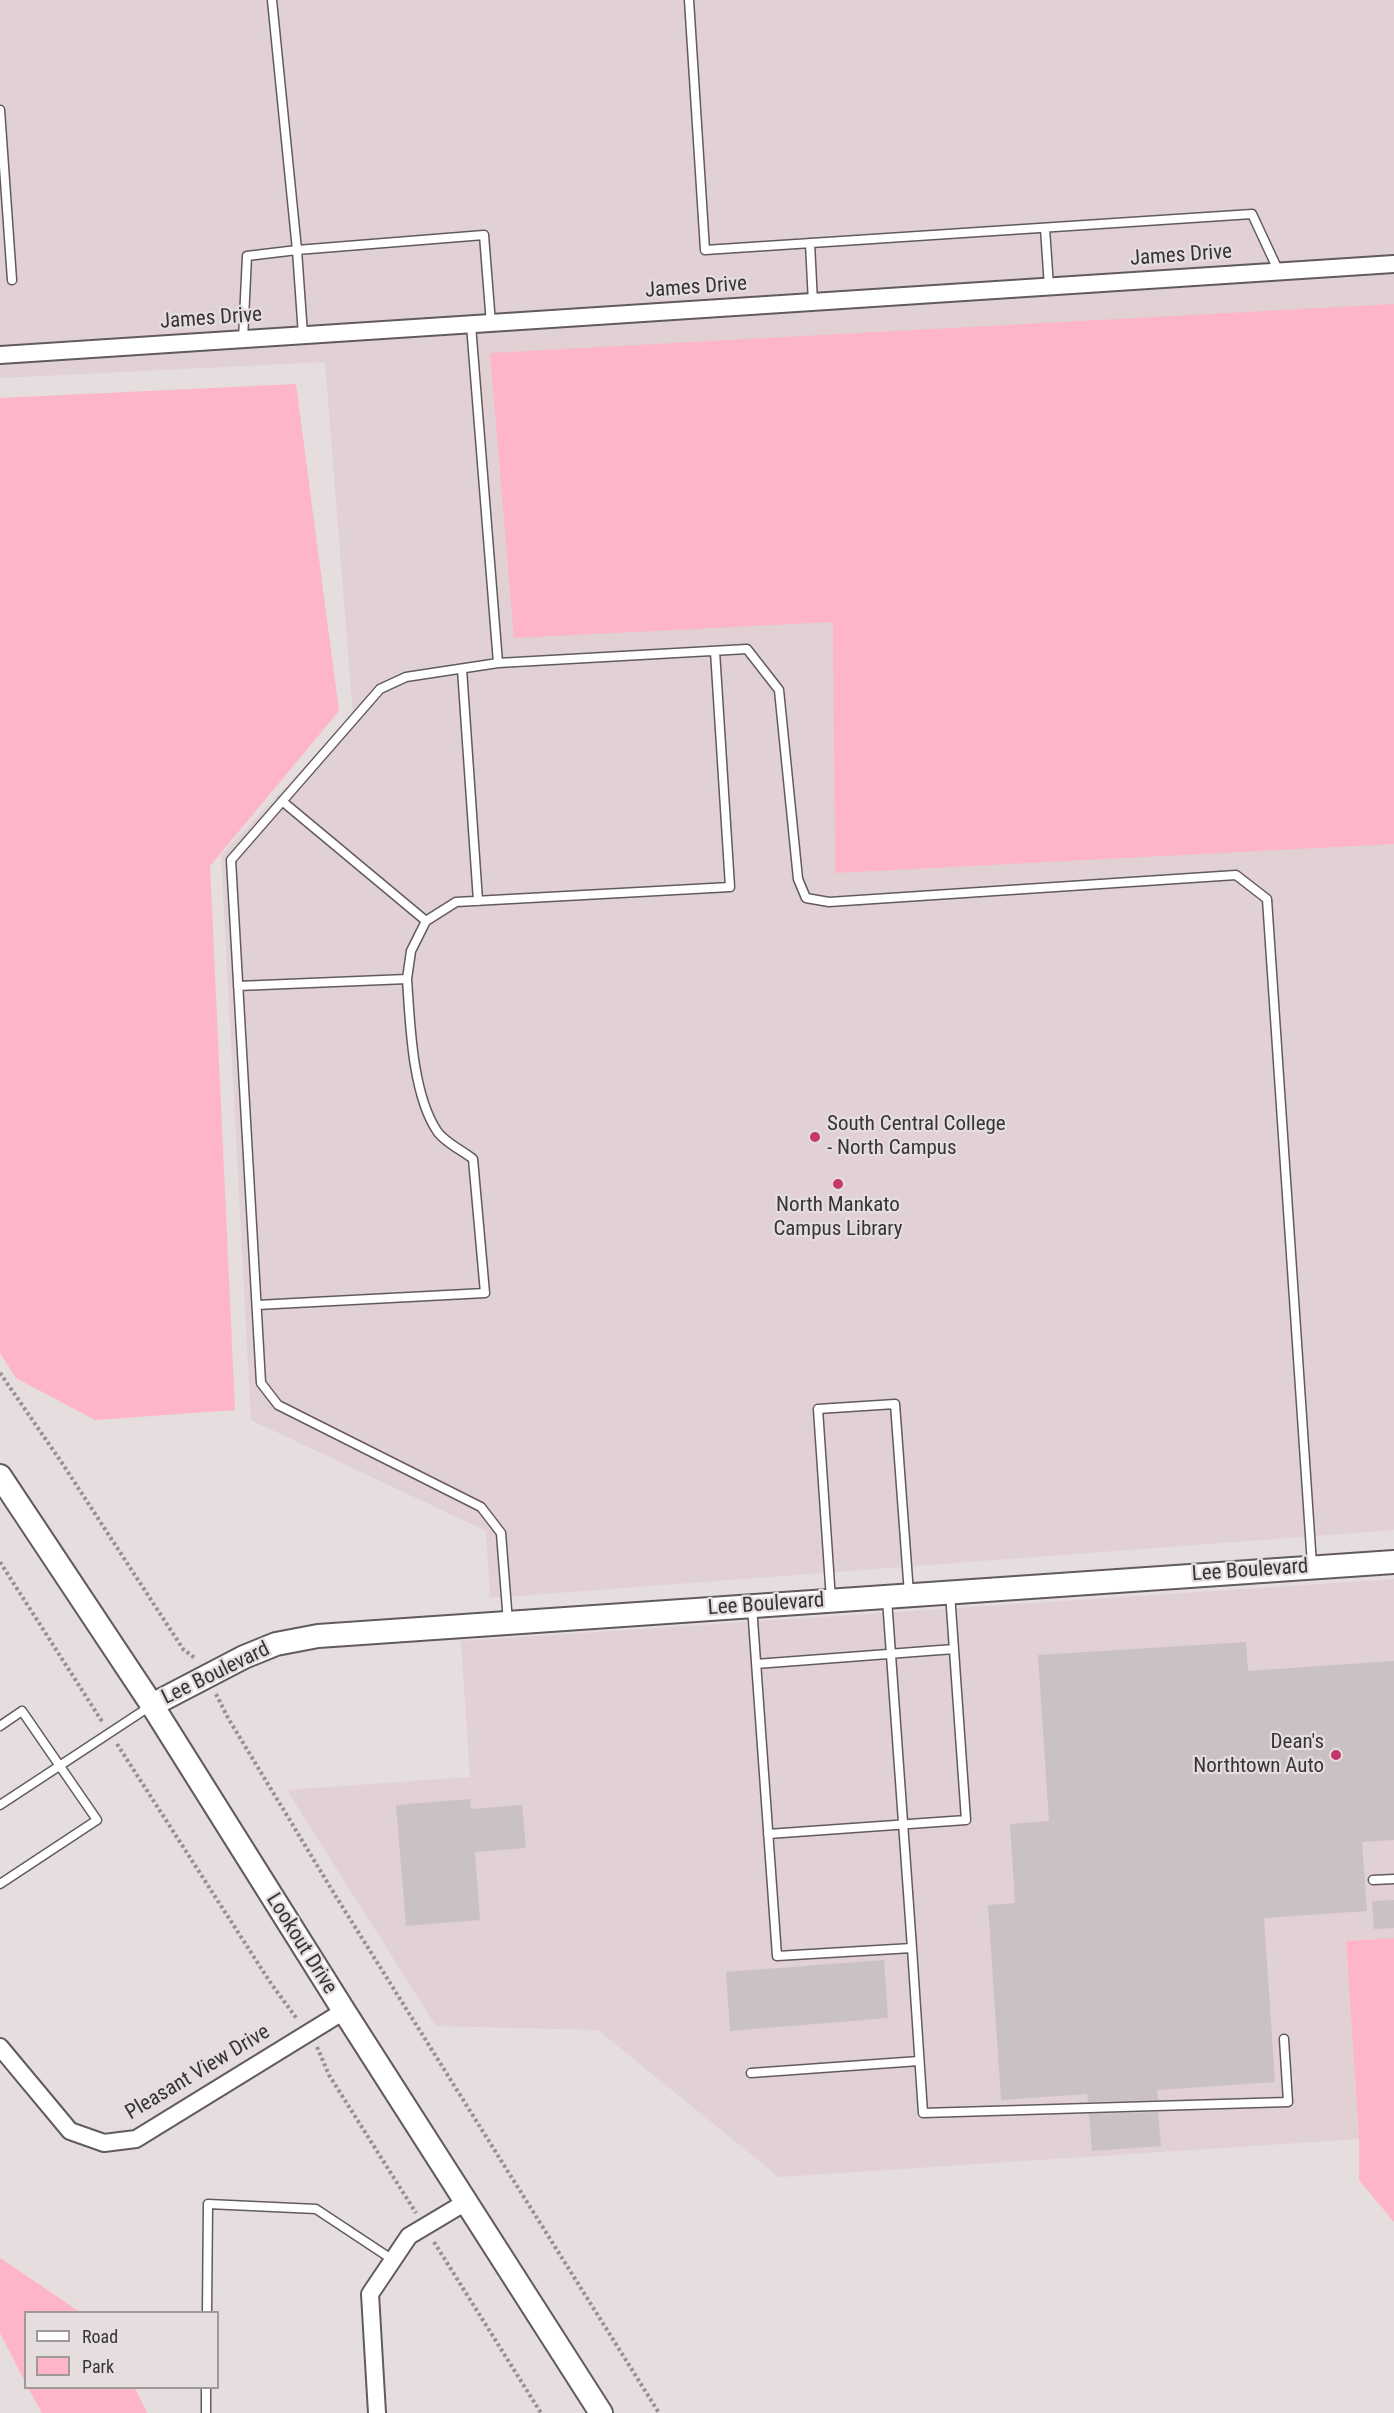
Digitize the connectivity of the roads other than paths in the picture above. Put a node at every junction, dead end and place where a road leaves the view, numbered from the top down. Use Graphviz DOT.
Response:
graph roads {
  1 [pos="272,0"];
  2 [pos="689,0"];
  3 [pos="0,110"];
  4 [pos="0,118"];
  5 [pos="1045,228"];
  6 [pos="810,243"];
  7 [pos="297,250"];
  8 [pos="1394,264"];
  9 [pos="1280,273"];
  10 [pos="12,280"];
  11 [pos="1049,288"];
  12 [pos="813,303"];
  13 [pos="491,324"];
  14 [pos="471,325"];
  15 [pos="303,336"];
  16 [pos="243,340"];
  17 [pos="0,355"];
  18 [pos="715,651"];
  19 [pos="498,663"];
  20 [pos="462,669"];
  21 [pos="282,801"];
  22 [pos="478,901"];
  23 [pos="426,921"];
  24 [pos="407,979"];
  25 [pos="238,986"];
  26 [pos="257,1305"];
  27 [pos="0,1476"];
  28 [pos="1394,1562"];
  29 [pos="1312,1567"];
  30 [pos="950,1592"];
  31 [pos="898,1596"];
  32 [pos="831,1600"];
  33 [pos="752,1606"];
  34 [pos="508,1622"];
  35 [pos="954,1649"];
  36 [pos="891,1653"];
  37 [pos="756,1664"];
  38 [pos="152,1705"];
  39 [pos="0,1726"];
  40 [pos="59,1766"];
  41 [pos="0,1805"];
  42 [pos="903,1824"];
  43 [pos="768,1834"];
  44 [pos="1394,1879"];
  45 [pos="1373,1880"];
  46 [pos="0,1884"];
  47 [pos="912,1948"];
  48 [pos="344,2011"];
  49 [pos="1284,2039"];
  50 [pos="0,2047"];
  51 [pos="919,2061"];
  52 [pos="751,2073"];
  53 [pos="466,2202"];
  54 [pos="393,2260"];
  55 [pos="207,2311"];
  56 [pos="206,2389"];
  57 [pos="206,2413"];
  58 [pos="376,2413"];
  59 [pos="601,2413"];
  1 -- 7 [label="lane"];
  2 -- 6 [label="lane"];
  3 -- 4 [label="lane"];
  4 -- 10 [label="lane"];
  5 -- 6 [label="lane"];
  5 -- 9 [label="lane"];
  5 -- 11 [label="lane"];
  6 -- 12 [label="lane"];
  7 -- 13 [label="lane"];
  7 -- 15 [label="lane"];
  7 -- 16 [label="lane"];
  8 -- 9 [label="street, James Drive"];
  9 -- 11 [label="street, James Drive"];
  11 -- 12 [label="street, James Drive"];
  12 -- 13 [label="street, James Drive"];
  13 -- 14 [label="street, James Drive"];
  14 -- 15 [label="street, James Drive"];
  14 -- 19 [label="lane"];
  15 -- 16 [label="street, James Drive"];
  16 -- 17 [label="street, James Drive"];
  18 -- 19 [label="lane"];
  18 -- 22 [label="lane"];
  18 -- 29 [label="lane"];
  19 -- 20 [label="lane"];
  20 -- 21 [label="lane"];
  20 -- 22 [label="lane"];
  21 -- 23 [label="lane"];
  21 -- 25 [label="lane"];
  22 -- 23 [label="lane"];
  23 -- 24 [label="lane"];
  24 -- 25 [label="lane"];
  24 -- 26 [label="lane"];
  25 -- 26 [label="lane"];
  26 -- 34 [label="lane"];
  27 -- 38 [label="street, Lookout Drive"];
  28 -- 29 [label="street, Lee Boulevard"];
  29 -- 30 [label="street, Lee Boulevard"];
  30 -- 31 [label="street, Lee Boulevard"];
  30 -- 35 [label="lane"];
  31 -- 32 [label="street, Lee Boulevard"];
  31 -- 32 [label="lane"];
  31 -- 36 [label="lane"];
  32 -- 33 [label="street, Lee Boulevard"];
  33 -- 34 [label="street, Lee Boulevard"];
  33 -- 37 [label="lane"];
  34 -- 38 [label="street, Lee Boulevard"];
  35 -- 36 [label="lane"];
  35 -- 42 [label="lane"];
  36 -- 37 [label="lane"];
  36 -- 42 [label="lane"];
  37 -- 43 [label="lane"];
  38 -- 40 [label="lane"];
  38 -- 48 [label="street, Lookout Drive"];
  39 -- 40 [label="lane"];
  40 -- 41 [label="lane"];
  40 -- 46 [label="lane"];
  42 -- 43 [label="lane"];
  42 -- 47 [label="lane"];
  43 -- 47 [label="lane"];
  44 -- 45 [label="lane"];
  47 -- 51 [label="lane"];
  48 -- 50 [label="street, Pleasant View Drive"];
  48 -- 53 [label="street, Lookout Drive"];
  49 -- 51 [label="lane"];
  51 -- 52 [label="lane"];
  53 -- 54 [label="street"];
  53 -- 59 [label="street, Lookout Drive"];
  54 -- 55 [label="lane"];
  54 -- 58 [label="street"];
  56 -- 57 [label="lane"];
}
